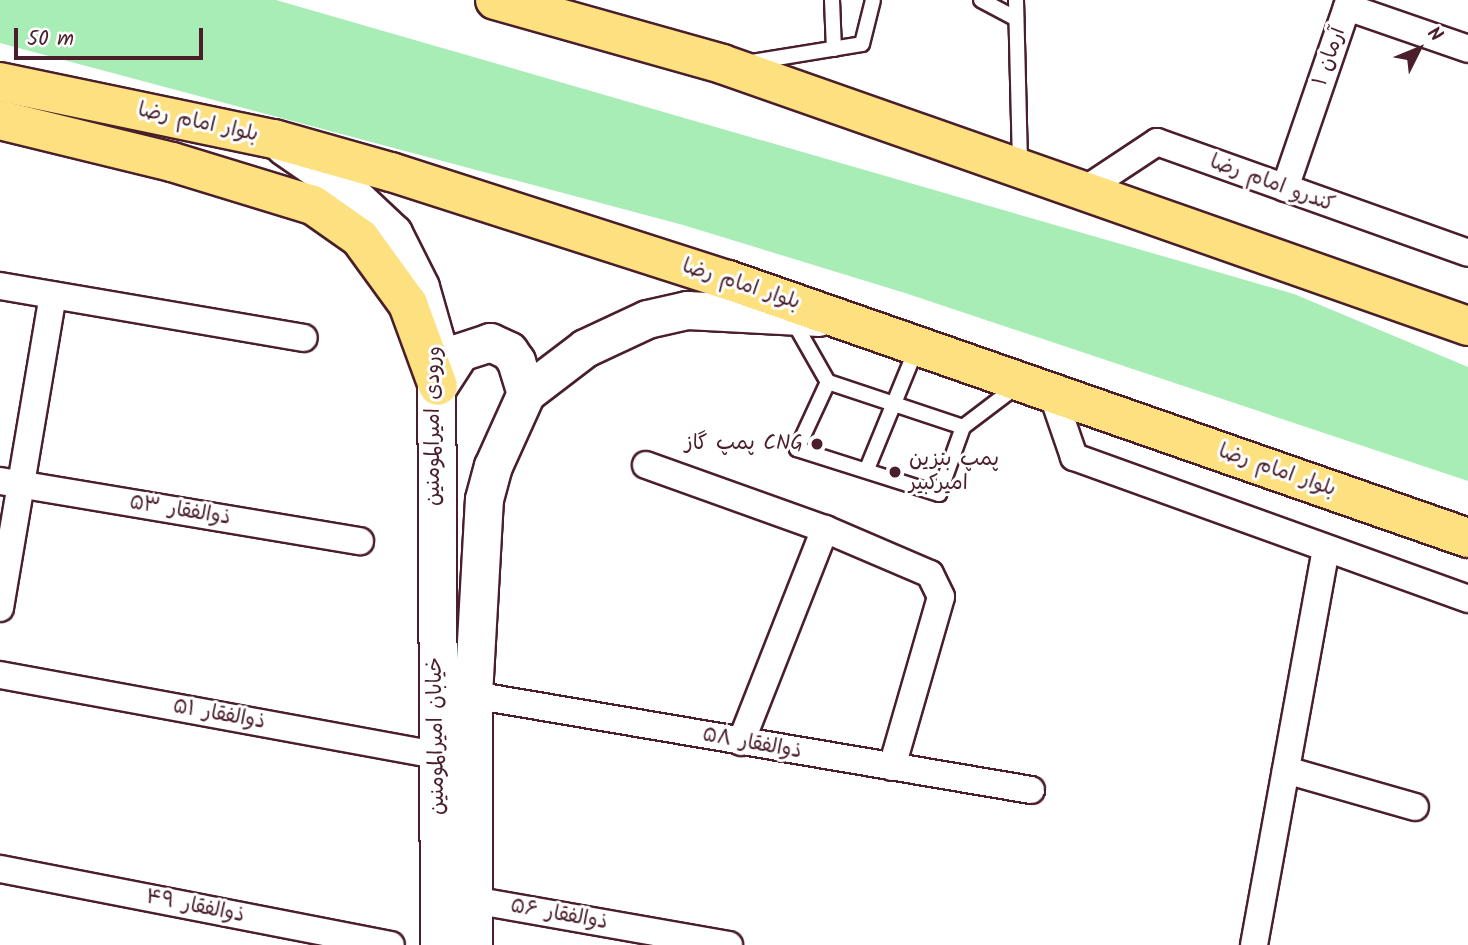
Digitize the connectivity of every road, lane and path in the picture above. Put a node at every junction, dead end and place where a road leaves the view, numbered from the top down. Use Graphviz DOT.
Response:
graph roads {
  1 [pos="495,0"];
  2 [pos="832,0"];
  3 [pos="873,0"];
  4 [pos="981,0"];
  5 [pos="1016,0"];
  6 [pos="1016,19"];
  7 [pos="834,49"];
  8 [pos="1468,49"];
  9 [pos="722,64"];
  10 [pos="0,82"];
  11 [pos="0,120"];
  12 [pos="274,139"];
  13 [pos="1020,166"];
  14 [pos="1284,188"];
  15 [pos="1086,189"];
  16 [pos="1468,253"];
  17 [pos="0,286"];
  18 [pos="53,295"];
  19 [pos="778,304"];
  20 [pos="1468,326"];
  21 [pos="304,338"];
  22 [pos="917,345"];
  23 [pos="828,382"];
  24 [pos="438,386"];
  25 [pos="1037,388"];
  26 [pos="526,393"];
  27 [pos="896,401"];
  28 [pos="963,427"];
  29 [pos="646,465"];
  30 [pos="867,469"];
  31 [pos="10,483"];
  32 [pos="434,527"];
  33 [pos="825,528"];
  34 [pos="1468,538"];
  35 [pos="360,541"];
  36 [pos="1326,550"];
  37 [pos="1468,599"];
  38 [pos="0,608"];
  39 [pos="0,675"];
  40 [pos="472,695"];
  41 [pos="741,742"];
  42 [pos="437,755"];
  43 [pos="892,767"];
  44 [pos="1286,770"];
  45 [pos="1031,790"];
  46 [pos="1415,807"];
  47 [pos="0,869"];
  48 [pos="473,900"];
  49 [pos="391,945"];
  50 [pos="439,945"];
  51 [pos="473,945"];
  52 [pos="729,945"];
  53 [pos="1254,945"];
  1 -- 9 [label="main road"];
  2 -- 7 [label="lane"];
  3 -- 7 [label="lane"];
  4 -- 6 [label="lane"];
  5 -- 6 [label="lane"];
  6 -- 13 [label="lane"];
  7 -- 9 [label="lane"];
  8 -- 14 [label="street, آرمان ۱"];
  9 -- 13 [label="main road"];
  10 -- 12 [label="main road, بلوار امام رضا"];
  11 -- 24 [label="main road"];
  12 -- 19 [label="main road, بلوار امام رضا"];
  12 -- 24 [label="main road, ورودی امیرالمومنین"];
  13 -- 15 [label="main road"];
  14 -- 15 [label="street, کندرو امام رضا"];
  14 -- 16 [label="street, کندرو امام رضا"];
  15 -- 20 [label="main road"];
  17 -- 18 [label="street"];
  18 -- 21 [label="street"];
  18 -- 31 [label="street"];
  19 -- 22 [label="main road, بلوار امام رضا"];
  19 -- 23 [label="lane"];
  19 -- 26 [label="main road"];
  22 -- 25 [label="main road, بلوار امام رضا"];
  22 -- 27 [label="lane"];
  23 -- 27 [label="lane"];
  23 -- 30 [label="lane"];
  24 -- 26 [label="main road"];
  24 -- 32 [label="main road, ورودی امیرالمومنین"];
  25 -- 28 [label="lane"];
  25 -- 34 [label="main road, بلوار امام رضا"];
  25 -- 36 [label="street"];
  26 -- 40 [label="main road, خیابان امیرالمومنین"];
  27 -- 28 [label="lane"];
  27 -- 30 [label="lane"];
  28 -- 30 [label="lane"];
  29 -- 33 [label="street"];
  31 -- 35 [label="street, ذوالفقار ۵۳"];
  31 -- 38 [label="street"];
  32 -- 42 [label="main road, خیابان امیرالمومنین"];
  33 -- 41 [label="street"];
  33 -- 43 [label="street"];
  36 -- 37 [label="street"];
  36 -- 44 [label="street"];
  39 -- 42 [label="street, ذوالفقار ۵۱"];
  40 -- 41 [label="street, ذوالفقار ۵۸"];
  40 -- 48 [label="main road, خیابان امیرالمومنین"];
  41 -- 43 [label="street, ذوالفقار ۵۸"];
  42 -- 50 [label="main road, خیابان امیرالمومنین"];
  43 -- 45 [label="street, ذوالفقار ۵۸"];
  44 -- 46 [label="street"];
  44 -- 53 [label="street"];
  47 -- 49 [label="street, ذوالفقار ۴۹"];
  48 -- 51 [label="main road, خیابان امیرالمومنین"];
  48 -- 52 [label="street, ذوالفقار ۵۶"];
}
